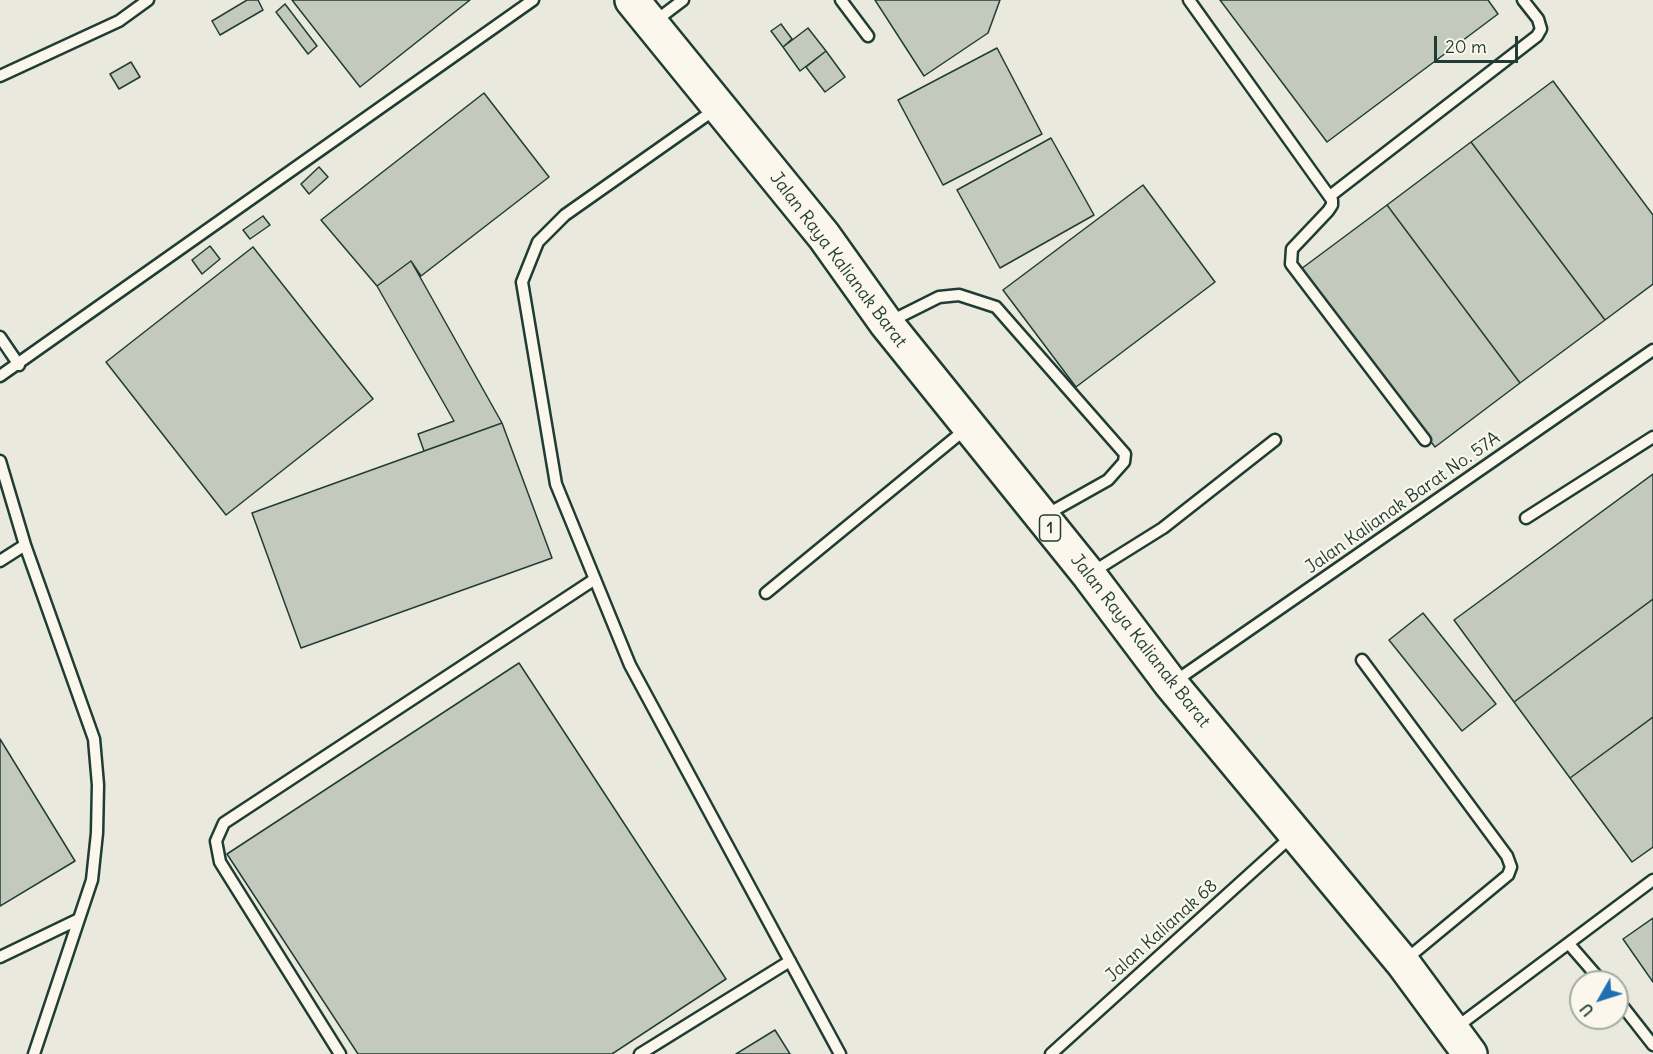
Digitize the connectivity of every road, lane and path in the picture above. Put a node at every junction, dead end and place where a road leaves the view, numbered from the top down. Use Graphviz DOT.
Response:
graph roads {
  1 [pos="148,0"];
  2 [pos="533,0"];
  3 [pos="683,0"];
  4 [pos="841,0"];
  5 [pos="1189,0"];
  6 [pos="1523,0"];
  7 [pos="642,12"];
  8 [pos="868,36"];
  9 [pos="0,76"];
  10 [pos="718,107"];
  11 [pos="1330,196"];
  12 [pos="886,323"];
  13 [pos="0,337"];
  14 [pos="1653,350"];
  15 [pos="18,365"];
  16 [pos="0,376"];
  17 [pos="969,426"];
  18 [pos="1653,437"];
  19 [pos="1275,440"];
  20 [pos="1425,440"];
  21 [pos="0,461"];
  22 [pos="1042,518"];
  23 [pos="1526,518"];
  24 [pos="25,545"];
  25 [pos="0,561"];
  26 [pos="1089,575"];
  27 [pos="595,579"];
  28 [pos="766,593"];
  29 [pos="1362,660"];
  30 [pos="1171,684"];
  31 [pos="1295,833"];
  32 [pos="1653,880"];
  33 [pos="79,919"];
  34 [pos="1569,944"];
  35 [pos="0,957"];
  36 [pos="790,961"];
  37 [pos="1403,963"];
  38 [pos="1592,970"];
  39 [pos="1629,1014"];
  40 [pos="1461,1043"];
  41 [pos="1653,1045"];
  42 [pos="34,1054"];
  43 [pos="340,1054"];
  44 [pos="640,1054"];
  45 [pos="840,1054"];
  46 [pos="1051,1054"];
  1 -- 9 [label="lane"];
  2 -- 15 [label="lane"];
  3 -- 7 [label="lane"];
  4 -- 8 [label="lane"];
  5 -- 11 [label="lane"];
  6 -- 11 [label="lane"];
  7 -- 10 [label="highway, Jalan Raya Kalianak Barat / 1"];
  10 -- 12 [label="highway, Jalan Raya Kalianak Barat / 1"];
  10 -- 27 [label="lane"];
  11 -- 20 [label="lane"];
  12 -- 17 [label="highway, Jalan Raya Kalianak Barat / 1"];
  12 -- 22 [label="lane"];
  13 -- 15 [label="lane"];
  14 -- 30 [label="lane, Jalan Kalianak Barat No. 57A"];
  15 -- 16 [label="lane"];
  17 -- 22 [label="highway, Jalan Raya Kalianak Barat / 1"];
  17 -- 28 [label="lane"];
  18 -- 23 [label="lane"];
  19 -- 26 [label="lane"];
  21 -- 24 [label="lane"];
  22 -- 26 [label="highway, Jalan Raya Kalianak Barat / 1"];
  24 -- 25 [label="lane"];
  24 -- 33 [label="lane"];
  26 -- 30 [label="highway, Jalan Raya Kalianak Barat / 1"];
  27 -- 36 [label="lane"];
  27 -- 43 [label="lane"];
  29 -- 37 [label="lane"];
  30 -- 31 [label="highway, Jalan Raya Kalianak Barat / 1"];
  31 -- 37 [label="highway, Jalan Raya Kalianak Barat / 1"];
  31 -- 46 [label="lane, Jalan Kalianak 68"];
  32 -- 34 [label="lane"];
  33 -- 35 [label="lane"];
  33 -- 42 [label="lane"];
  34 -- 38 [label="lane"];
  34 -- 40 [label="lane"];
  36 -- 44 [label="lane"];
  36 -- 45 [label="lane"];
  37 -- 40 [label="highway, Jalan Raya Kalianak Barat / 1"];
  39 -- 41 [label="lane"];
}
